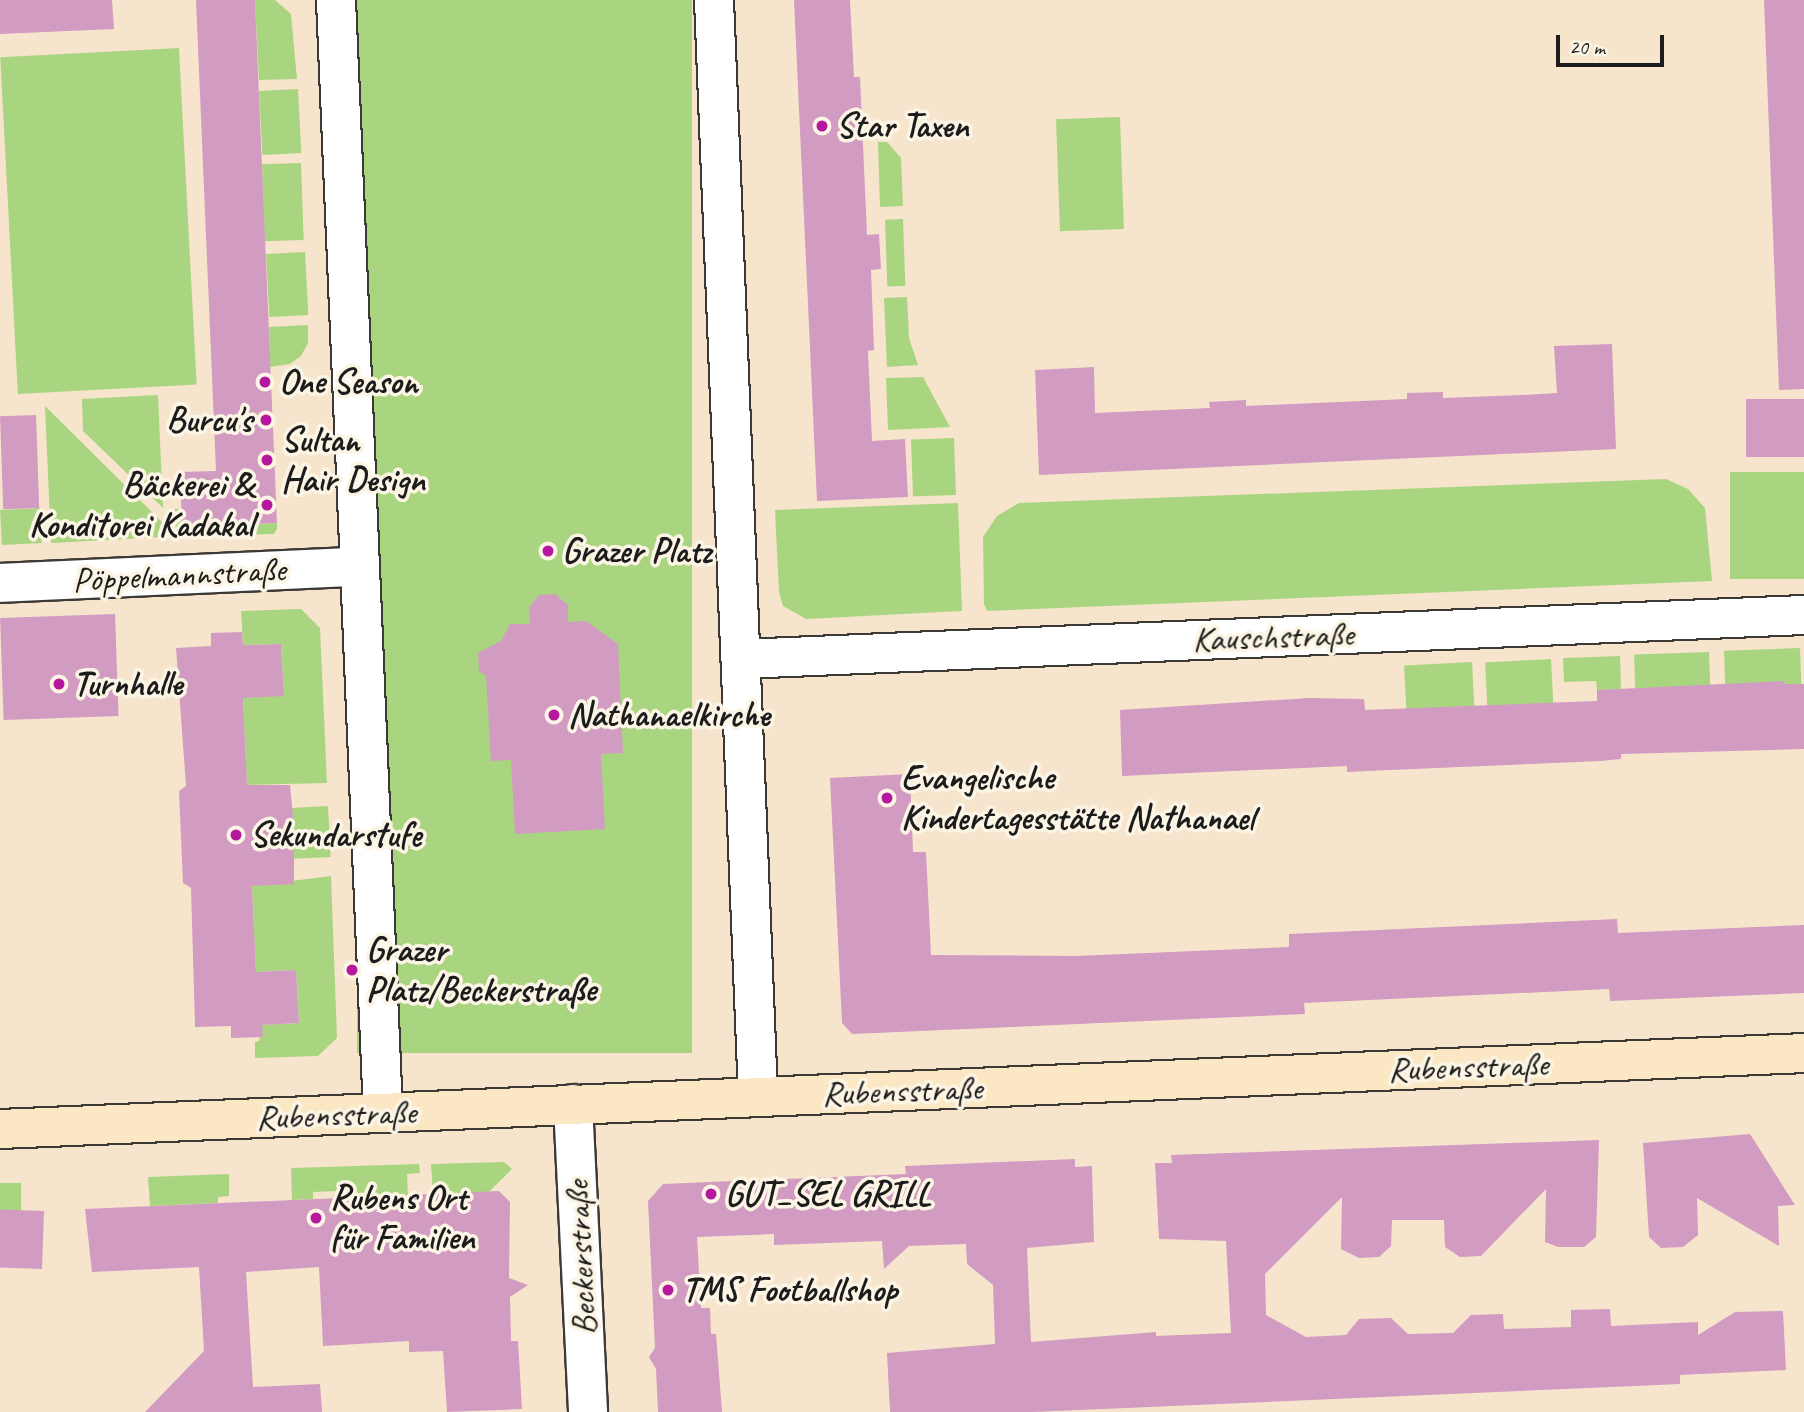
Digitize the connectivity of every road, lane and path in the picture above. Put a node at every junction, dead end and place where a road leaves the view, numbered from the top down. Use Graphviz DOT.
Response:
graph roads {
  1 [pos="336,0"];
  2 [pos="715,0"];
  3 [pos="359,567"];
  4 [pos="0,583"];
  5 [pos="1804,615"];
  6 [pos="741,659"];
  7 [pos="1804,1053"];
  8 [pos="758,1097"];
  9 [pos="573,1104"];
  10 [pos="383,1113"];
  11 [pos="0,1129"];
  12 [pos="588,1412"];
  1 -- 3 [label="street"];
  2 -- 6 [label="street"];
  3 -- 4 [label="street, Pöppelmannstraße"];
  3 -- 10 [label="street"];
  5 -- 6 [label="street, Kauschstraße"];
  6 -- 8 [label="street"];
  7 -- 8 [label="street, Rubensstraße"];
  8 -- 9 [label="street, Rubensstraße"];
  9 -- 10 [label="street, Rubensstraße"];
  9 -- 12 [label="street, Beckerstraße"];
  10 -- 11 [label="street, Rubensstraße"];
}
